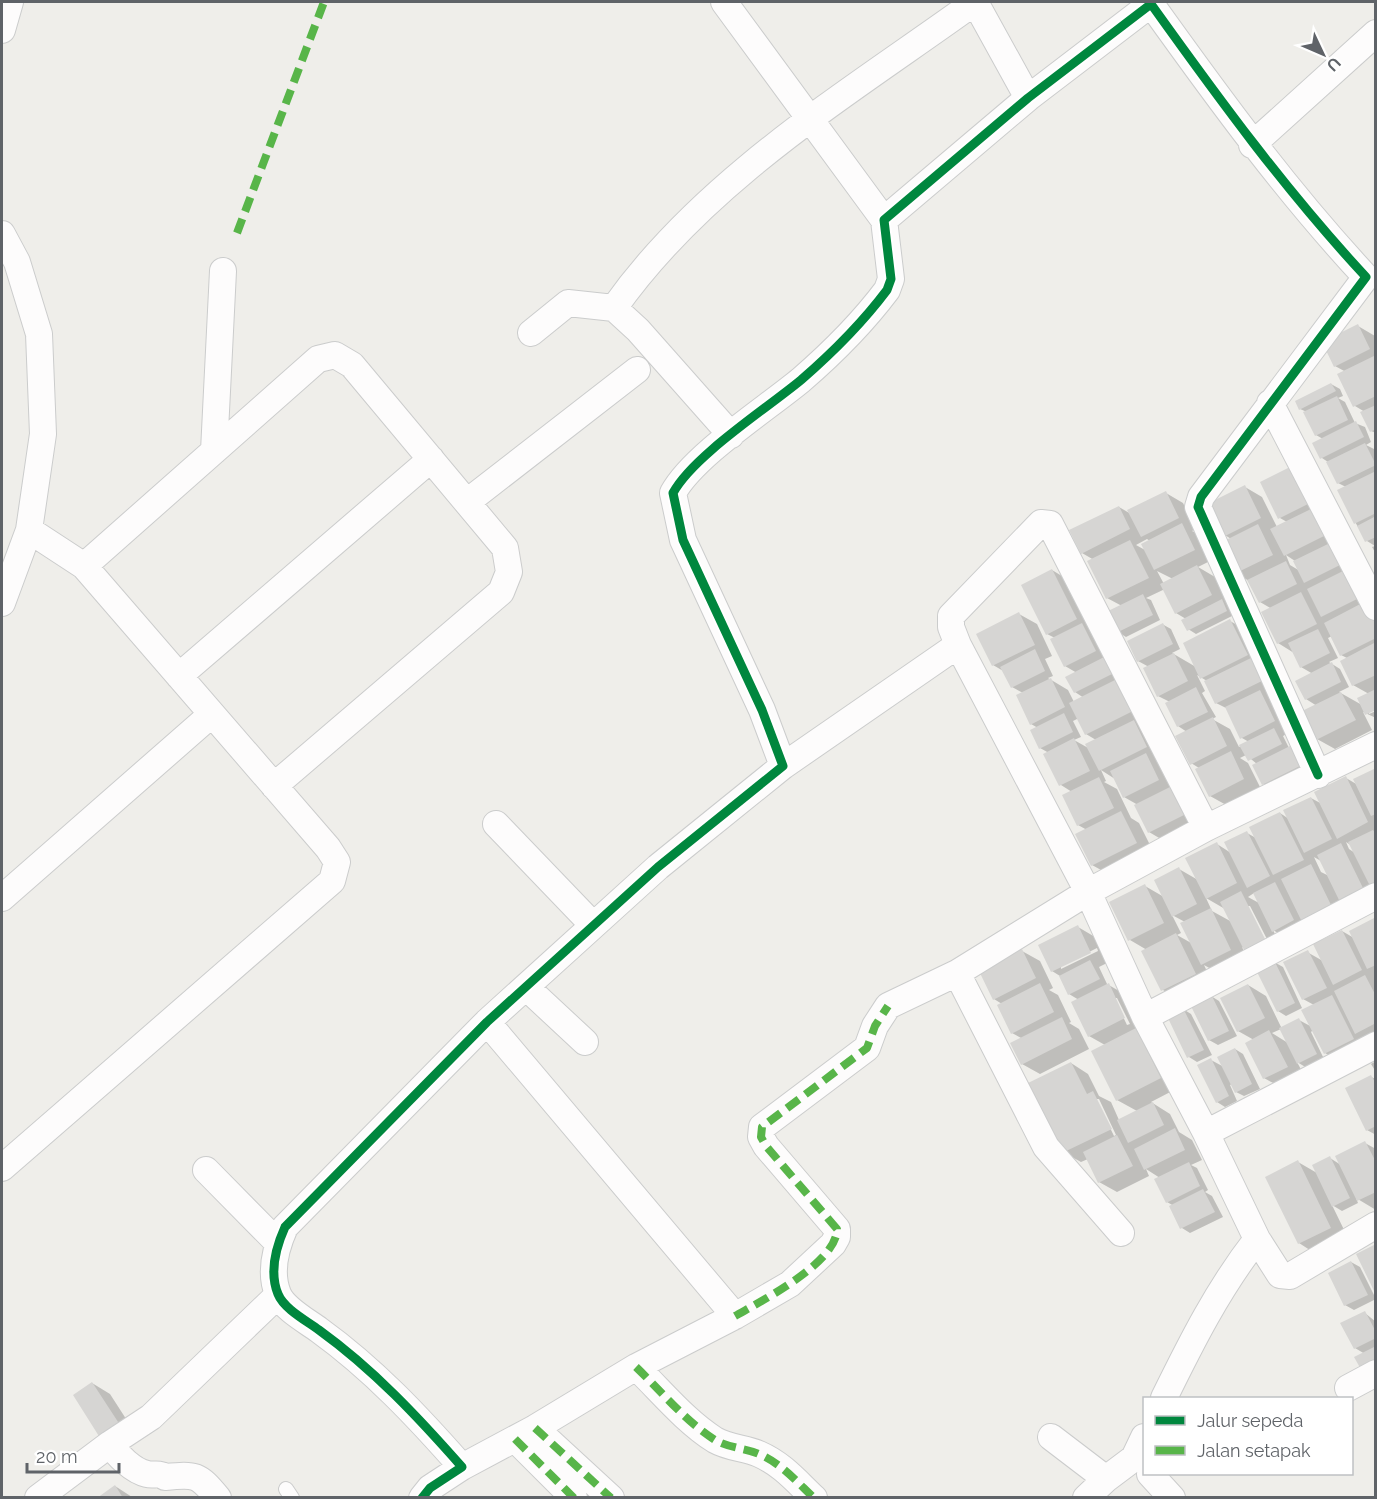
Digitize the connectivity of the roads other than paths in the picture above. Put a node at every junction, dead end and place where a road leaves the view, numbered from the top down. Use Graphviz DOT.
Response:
graph roads {
  1 [pos="724,2"];
  2 [pos="975,2"];
  3 [pos="1152,3"];
  4 [pos="1376,33"];
  5 [pos="1028,98"];
  6 [pos="811,120"];
  7 [pos="1252,145"];
  8 [pos="884,220"];
  9 [pos="2,234"];
  10 [pos="223,271"];
  11 [pos="1372,280"];
  12 [pos="614,308"];
  13 [pos="531,333"];
  14 [pos="637,370"];
  15 [pos="1270,404"];
  16 [pos="730,435"];
  17 [pos="214,451"];
  18 [pos="431,459"];
  19 [pos="467,502"];
  20 [pos="29,530"];
  21 [pos="84,566"];
  22 [pos="2,603"];
  23 [pos="1376,607"];
  24 [pos="958,645"];
  25 [pos="179,676"];
  26 [pos="212,714"];
  27 [pos="1376,745"];
  28 [pos="783,766"];
  29 [pos="1318,775"];
  30 [pos="274,786"];
  31 [pos="496,824"];
  32 [pos="1206,828"];
  33 [pos="1088,892"];
  34 [pos="1376,896"];
  35 [pos="2,898"];
  36 [pos="593,925"];
  37 [pos="957,973"];
  38 [pos="526,988"];
  39 [pos="1145,1017"];
  40 [pos="486,1022"];
  41 [pos="585,1042"];
  42 [pos="1376,1045"];
  43 [pos="1206,1133"];
  44 [pos="2,1168"];
  45 [pos="206,1170"];
  46 [pos="1376,1225"];
  47 [pos="1121,1233"];
  48 [pos="1257,1239"];
  49 [pos="278,1243"];
  50 [pos="278,1295"];
  51 [pos="735,1316"];
  52 [pos="636,1367"];
  53 [pos="1376,1373"];
  54 [pos="1348,1388"];
  55 [pos="1164,1397"];
  56 [pos="525,1434"];
  57 [pos="1051,1437"];
  58 [pos="110,1444"];
  59 [pos="1143,1459"];
  60 [pos="462,1467"];
  61 [pos="1155,1475"];
  62 [pos="1106,1479"];
  63 [pos="38,1497"];
  64 [pos="218,1497"];
  65 [pos="422,1497"];
  66 [pos="574,1497"];
  67 [pos="611,1497"];
  68 [pos="814,1497"];
  69 [pos="1086,1497"];
  70 [pos="1172,1497"];
  1 -- 6 [label="street"];
  2 -- 5 [label="street"];
  2 -- 6 [label="street"];
  3 -- 5 [label="street"];
  3 -- 7 [label="street"];
  4 -- 7 [label="street"];
  5 -- 8 [label="street"];
  6 -- 8 [label="street"];
  6 -- 12 [label="street"];
  7 -- 11 [label="street"];
  8 -- 16 [label="street"];
  9 -- 20 [label="street"];
  10 -- 17 [label="street"];
  11 -- 15 [label="street"];
  12 -- 13 [label="street"];
  12 -- 16 [label="street"];
  14 -- 19 [label="street"];
  15 -- 23 [label="street"];
  15 -- 29 [label="street"];
  16 -- 28 [label="street"];
  17 -- 18 [label="street"];
  17 -- 21 [label="street"];
  18 -- 19 [label="street"];
  18 -- 25 [label="street"];
  19 -- 30 [label="street"];
  20 -- 21 [label="street"];
  20 -- 22 [label="street"];
  21 -- 25 [label="street"];
  24 -- 28 [label="street"];
  24 -- 32 [label="street"];
  24 -- 33 [label="street"];
  25 -- 26 [label="street"];
  26 -- 30 [label="street"];
  26 -- 35 [label="street"];
  27 -- 29 [label="street"];
  28 -- 36 [label="street"];
  29 -- 32 [label="street"];
  30 -- 44 [label="street"];
  31 -- 36 [label="street"];
  32 -- 33 [label="street"];
  33 -- 37 [label="street"];
  33 -- 39 [label="street"];
  34 -- 39 [label="street"];
  36 -- 38 [label="street"];
  37 -- 47 [label="street"];
  37 -- 51 [label="street"];
  38 -- 40 [label="street"];
  38 -- 41 [label="street"];
  39 -- 43 [label="street"];
  40 -- 49 [label="street"];
  40 -- 51 [label="street"];
  42 -- 43 [label="street"];
  43 -- 48 [label="street"];
  45 -- 49 [label="street"];
  46 -- 48 [label="street"];
  48 -- 55 [label="street"];
  49 -- 50 [label="street"];
  50 -- 58 [label="street"];
  50 -- 60 [label="street"];
  51 -- 52 [label="street"];
  52 -- 56 [label="street"];
  52 -- 68 [label="street"];
  53 -- 54 [label="street"];
  56 -- 60 [label="street"];
  56 -- 66 [label="street"];
  56 -- 67 [label="street"];
  57 -- 62 [label="street"];
  58 -- 63 [label="street"];
  58 -- 64 [label="street"];
  59 -- 62 [label="street"];
  60 -- 65 [label="street"];
  61 -- 70 [label="street"];
  62 -- 69 [label="street"];
}
